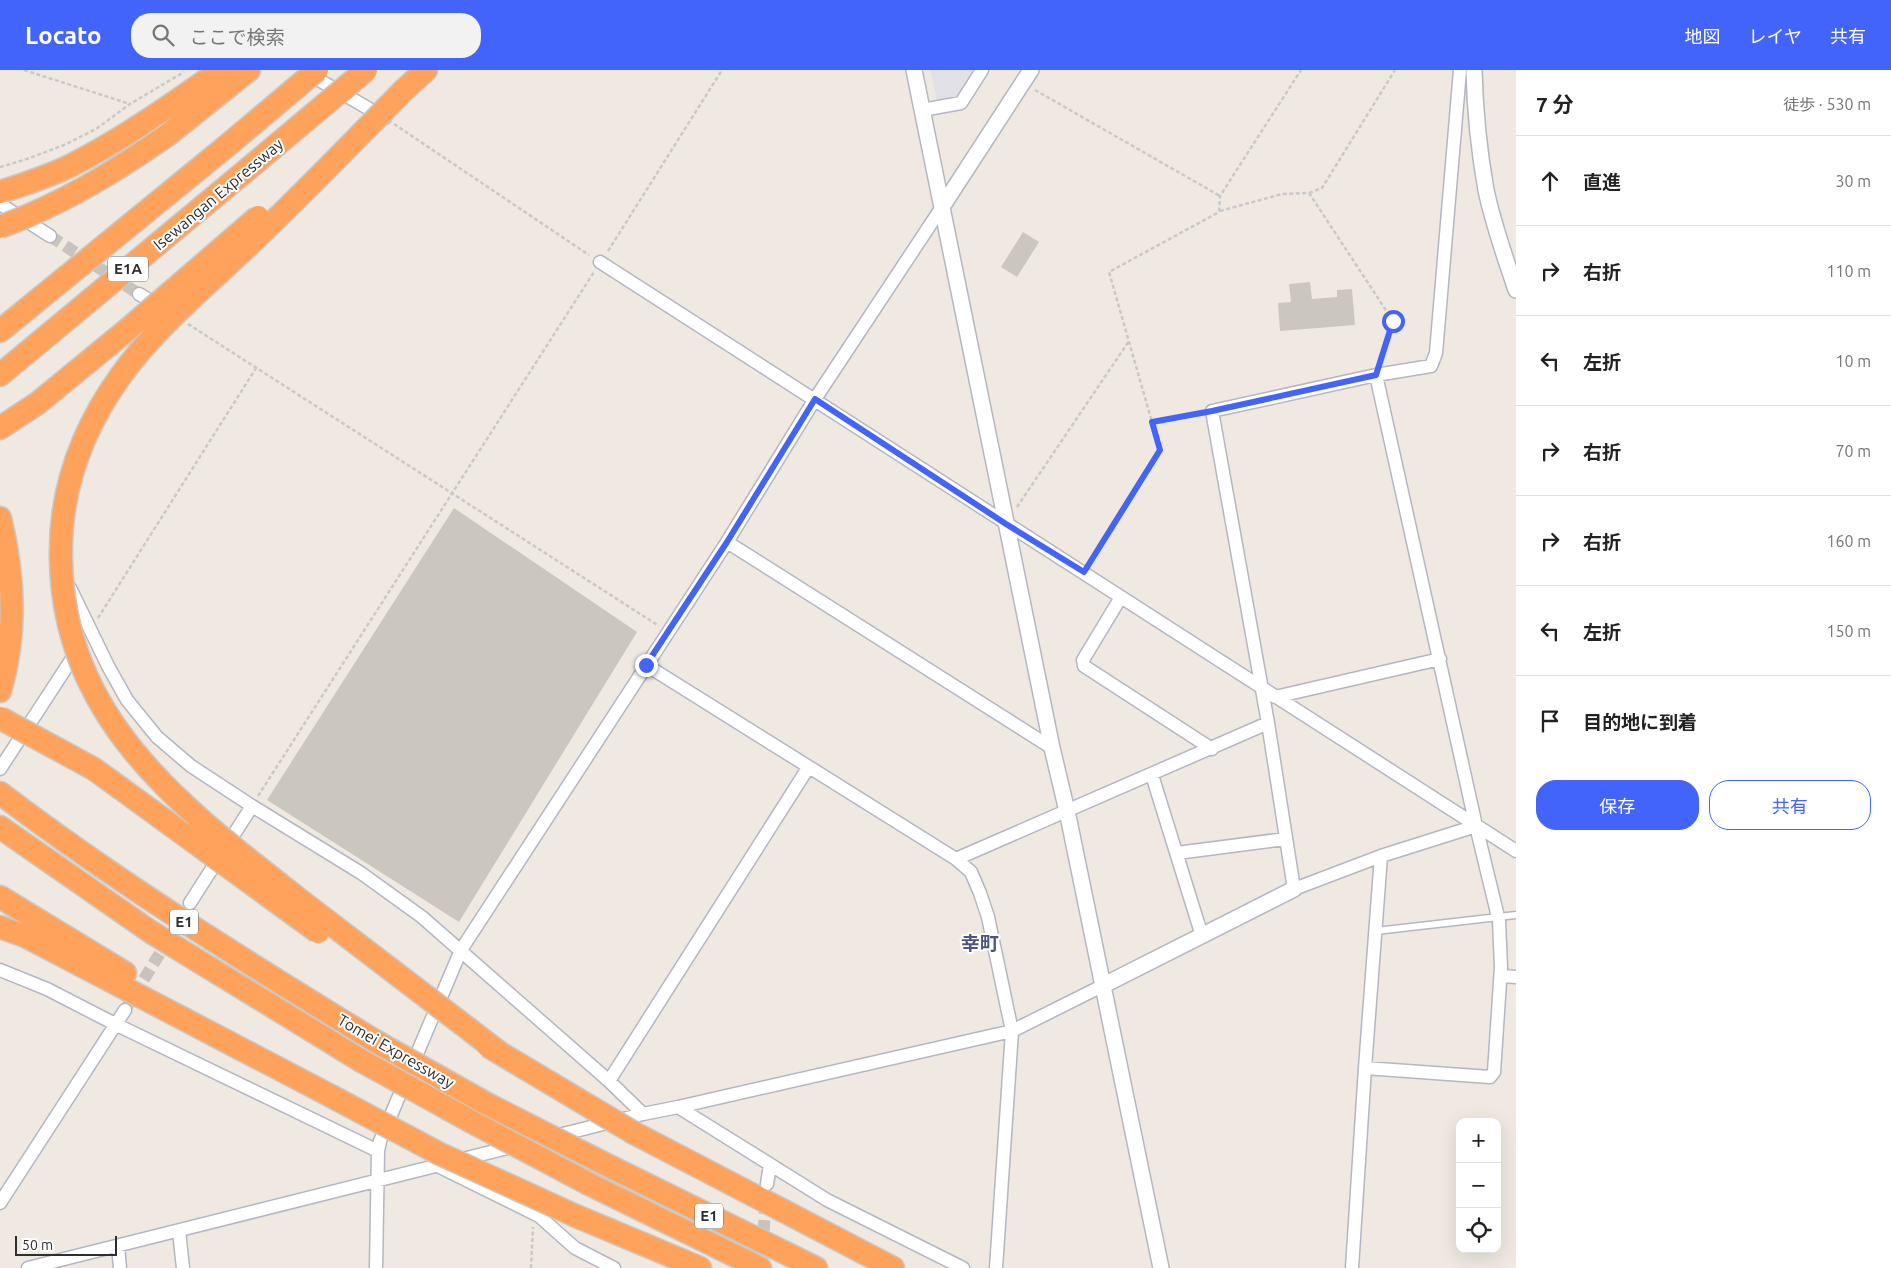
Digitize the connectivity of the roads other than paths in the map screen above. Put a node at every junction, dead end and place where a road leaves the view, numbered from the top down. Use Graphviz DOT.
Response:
graph roads {
  1 [pos="221,70"];
  2 [pos="249,70"];
  3 [pos="302,70"];
  4 [pos="317,70"];
  5 [pos="366,70"];
  6 [pos="426,70"];
  7 [pos="440,70"];
  8 [pos="914,70"];
  9 [pos="982,70"];
  10 [pos="1460,70"];
  11 [pos="1474,70"];
  12 [pos="1027,76"];
  13 [pos="404,90"];
  14 [pos="922,110"];
  15 [pos="387,119"];
  16 [pos="0,192"];
  17 [pos="0,204"];
  18 [pos="942,207"];
  19 [pos="0,227"];
  20 [pos="50,236"];
  21 [pos="600,262"];
  22 [pos="1516,290"];
  23 [pos="138,294"];
  24 [pos="170,312"];
  25 [pos="0,331"];
  26 [pos="4,372"];
  27 [pos="1376,375"];
  28 [pos="815,399"];
  29 [pos="0,428"];
  30 [pos="0,518"];
  31 [pos="1006,524"];
  32 [pos="727,542"];
  33 [pos="1121,597"];
  34 [pos="91,629"];
  35 [pos="1440,659"];
  36 [pos="646,665"];
  37 [pos="1260,686"];
  38 [pos="0,691"];
  39 [pos="1275,697"];
  40 [pos="0,718"];
  41 [pos="1268,723"];
  42 [pos="1052,748"];
  43 [pos="1212,749"];
  44 [pos="808,768"];
  45 [pos="0,769"];
  46 [pos="1152,775"];
  47 [pos="0,793"];
  48 [pos="252,806"];
  49 [pos="1066,812"];
  50 [pos="1476,826"];
  51 [pos="0,827"];
  52 [pos="1285,839"];
  53 [pos="1516,851"];
  54 [pos="1177,853"];
  55 [pos="1381,856"];
  56 [pos="956,859"];
  57 [pos="1294,889"];
  58 [pos="0,897"];
  59 [pos="190,903"];
  60 [pos="1516,915"];
  61 [pos="1498,916"];
  62 [pos="0,926"];
  63 [pos="1376,930"];
  64 [pos="1202,936"];
  65 [pos="461,950"];
  66 [pos="0,970"];
  67 [pos="1501,976"];
  68 [pos="1516,977"];
  69 [pos="1102,986"];
  70 [pos="125,1010"];
  71 [pos="115,1024"];
  72 [pos="1012,1031"];
  73 [pos="500,1053"];
  74 [pos="1364,1068"];
  75 [pos="298,1079"];
  76 [pos="609,1081"];
  77 [pos="678,1108"];
  78 [pos="638,1124"];
  79 [pos="378,1151"];
  80 [pos="770,1165"];
  81 [pos="438,1166"];
  82 [pos="378,1181"];
  83 [pos="768,1184"];
  84 [pos="0,1203"];
  85 [pos="179,1231"];
  86 [pos="118,1246"];
  87 [pos="28,1268"];
  88 [pos="120,1268"];
  89 [pos="183,1268"];
  90 [pos="376,1268"];
  91 [pos="614,1268"];
  92 [pos="700,1268"];
  93 [pos="760,1268"];
  94 [pos="816,1268"];
  95 [pos="893,1268"];
  96 [pos="963,1268"];
  97 [pos="996,1268"];
  98 [pos="1161,1268"];
  99 [pos="1352,1268"];
  1 -- 16 [label="highway"];
  2 -- 19 [label="highway, bridge"];
  3 -- 15 [label="street"];
  4 -- 25 [label="highway, Isewangan Expressway / E1A, bridge"];
  5 -- 26 [label="highway, Isewangan Expressway / E1A, bridge"];
  6 -- 13 [label="highway"];
  7 -- 15 [label="street"];
  8 -- 14 [label="street"];
  9 -- 14 [label="street"];
  10 -- 27 [label="street"];
  11 -- 22 [label="street"];
  12 -- 18 [label="street"];
  13 -- 29 [label="highway, bridge"];
  13 -- 73 [label="highway, bridge"];
  14 -- 18 [label="street"];
  15 -- 24 [label="street"];
  17 -- 20 [label="street"];
  18 -- 28 [label="street"];
  18 -- 31 [label="street"];
  21 -- 28 [label="street"];
  23 -- 24 [label="street"];
  24 -- 34 [label="street"];
  27 -- 35 [label="street"];
  27 -- 37 [label="street"];
  28 -- 31 [label="street"];
  28 -- 32 [label="street"];
  30 -- 38 [label="highway"];
  31 -- 33 [label="street"];
  31 -- 42 [label="street"];
  32 -- 36 [label="street"];
  32 -- 42 [label="street"];
  33 -- 37 [label="street"];
  33 -- 43 [label="street"];
  34 -- 45 [label="street"];
  34 -- 48 [label="street"];
  35 -- 39 [label="street"];
  35 -- 50 [label="street"];
  36 -- 44 [label="street"];
  36 -- 65 [label="street"];
  37 -- 39 [label="street"];
  37 -- 41 [label="street"];
  39 -- 50 [label="street"];
  40 -- 73 [label="highway, bridge"];
  41 -- 43 [label="street"];
  41 -- 52 [label="street"];
  42 -- 49 [label="street"];
  43 -- 46 [label="street"];
  44 -- 56 [label="street"];
  44 -- 76 [label="street"];
  46 -- 49 [label="street"];
  46 -- 54 [label="street"];
  47 -- 94 [label="highway, Tomei Expressway / E1, bridge"];
  48 -- 59 [label="street"];
  48 -- 65 [label="street"];
  49 -- 56 [label="street"];
  49 -- 69 [label="street"];
  50 -- 53 [label="street"];
  50 -- 55 [label="street"];
  50 -- 61 [label="street"];
  51 -- 93 [label="highway, Tomei Expressway / E1, bridge"];
  52 -- 54 [label="street"];
  52 -- 57 [label="street"];
  54 -- 64 [label="street"];
  55 -- 57 [label="street"];
  55 -- 63 [label="street"];
  56 -- 72 [label="street"];
  57 -- 64 [label="street"];
  58 -- 75 [label="highway"];
  60 -- 61 [label="lane"];
  61 -- 63 [label="lane"];
  61 -- 67 [label="street"];
  62 -- 75 [label="highway"];
  63 -- 74 [label="street"];
  64 -- 69 [label="street"];
  65 -- 76 [label="street"];
  65 -- 79 [label="street"];
  66 -- 71 [label="street"];
  67 -- 68 [label="street"];
  67 -- 74 [label="street"];
  69 -- 72 [label="street"];
  69 -- 98 [label="street"];
  70 -- 71 [label="street"];
  71 -- 79 [label="street"];
  71 -- 84 [label="street"];
  72 -- 77 [label="street"];
  72 -- 97 [label="street"];
  73 -- 78 [label="highway, bridge"];
  74 -- 99 [label="street"];
  75 -- 92 [label="highway, bridge"];
  76 -- 78 [label="street"];
  77 -- 78 [label="street"];
  77 -- 80 [label="street"];
  78 -- 81 [label="street"];
  78 -- 95 [label="highway"];
  79 -- 82 [label="street"];
  80 -- 83 [label="street"];
  80 -- 96 [label="street"];
  81 -- 82 [label="street"];
  81 -- 91 [label="street"];
  82 -- 85 [label="street"];
  82 -- 90 [label="street"];
  85 -- 86 [label="street"];
  85 -- 89 [label="street"];
  86 -- 87 [label="street"];
  86 -- 88 [label="street"];
}
